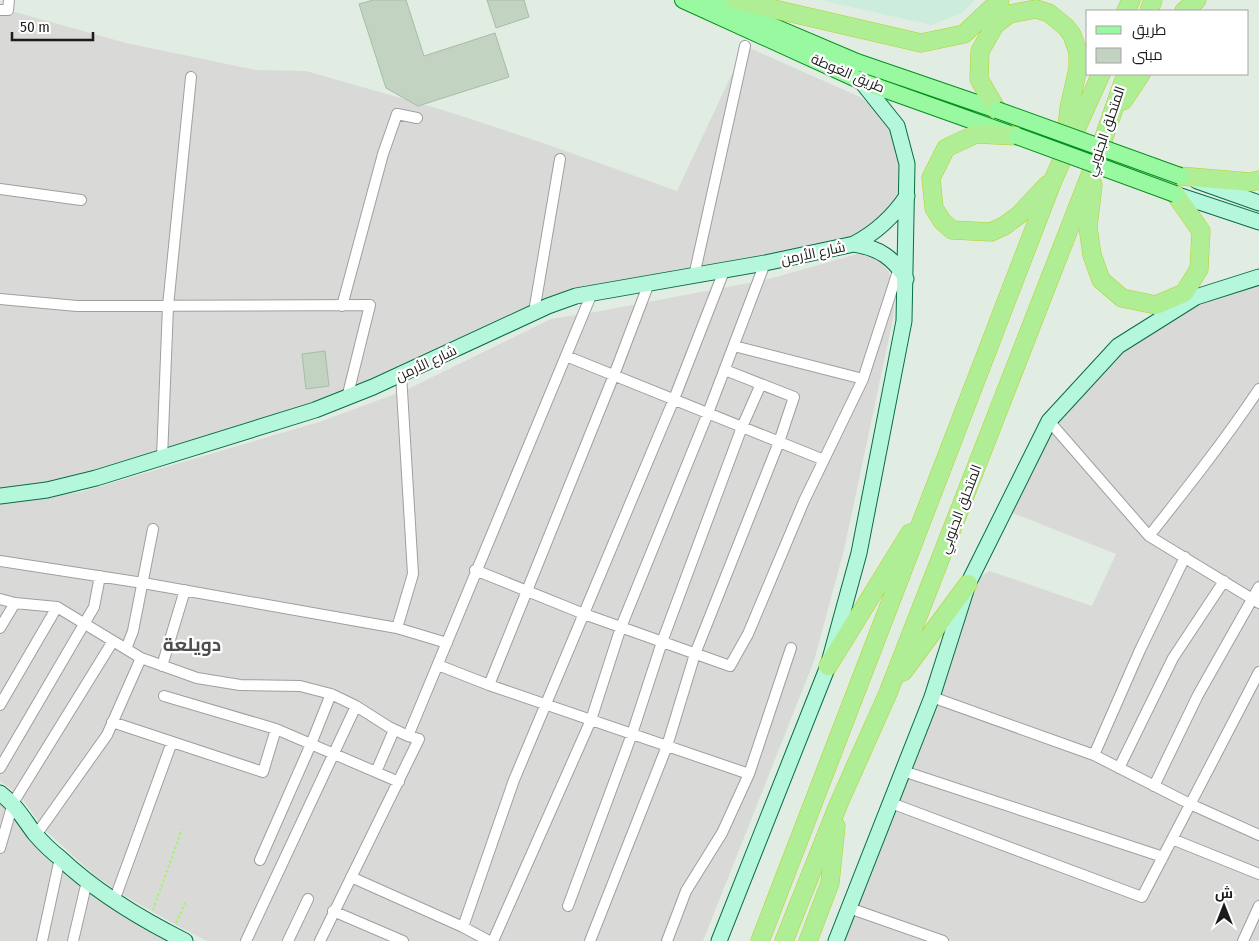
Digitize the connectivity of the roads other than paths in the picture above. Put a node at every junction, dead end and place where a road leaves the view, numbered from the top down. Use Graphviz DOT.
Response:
graph roads {
  1 [pos="8,0"];
  2 [pos="683,0"];
  3 [pos="711,0"];
  4 [pos="734,0"];
  5 [pos="1000,0"];
  6 [pos="1197,0"];
  7 [pos="0,10"];
  8 [pos="1185,10"];
  9 [pos="745,46"];
  10 [pos="1101,75"];
  11 [pos="1126,75"];
  12 [pos="1140,75"];
  13 [pos="190,77"];
  14 [pos="861,80"];
  15 [pos="997,110"];
  16 [pos="417,118"];
  17 [pos="1106,126"];
  18 [pos="1018,136"];
  19 [pos="1064,154"];
  20 [pos="560,159"];
  21 [pos="1096,160"];
  22 [pos="1180,176"];
  23 [pos="1053,180"];
  24 [pos="1259,180"];
  25 [pos="0,189"];
  26 [pos="1175,194"];
  27 [pos="907,196"];
  28 [pos="81,200"];
  29 [pos="1259,203"];
  30 [pos="1259,222"];
  31 [pos="854,244"];
  32 [pos="765,263"];
  33 [pos="724,271"];
  34 [pos="903,273"];
  35 [pos="694,276"];
  36 [pos="1259,277"];
  37 [pos="649,284"];
  38 [pos="592,293"];
  39 [pos="0,299"];
  40 [pos="168,306"];
  41 [pos="342,306"];
  42 [pos="534,312"];
  43 [pos="734,346"];
  44 [pos="566,356"];
  45 [pos="725,370"];
  46 [pos="401,374"];
  47 [pos="614,375"];
  48 [pos="863,379"];
  49 [pos="761,384"];
  50 [pos="1259,389"];
  51 [pos="346,398"];
  52 [pos="674,400"];
  53 [pos="708,413"];
  54 [pos="1049,421"];
  55 [pos="742,427"];
  56 [pos="779,442"];
  57 [pos="162,458"];
  58 [pos="824,460"];
  59 [pos="0,496"];
  60 [pos="929,506"];
  61 [pos="153,529"];
  62 [pos="1149,536"];
  63 [pos="1185,557"];
  64 [pos="0,561"];
  65 [pos="475,570"];
  66 [pos="100,576"];
  67 [pos="1224,581"];
  68 [pos="143,583"];
  69 [pos="968,584"];
  70 [pos="1259,586"];
  71 [pos="185,590"];
  72 [pos="528,592"];
  73 [pos="0,599"];
  74 [pos="1255,600"];
  75 [pos="15,603"];
  76 [pos="56,607"];
  77 [pos="584,614"];
  78 [pos="85,624"];
  79 [pos="621,627"];
  80 [pos="0,628"];
  81 [pos="397,628"];
  82 [pos="113,641"];
  83 [pos="662,642"];
  84 [pos="447,643"];
  85 [pos="791,648"];
  86 [pos="126,649"];
  87 [pos="695,654"];
  88 [pos="141,658"];
  89 [pos="438,665"];
  90 [pos="162,666"];
  91 [pos="828,666"];
  92 [pos="1259,672"];
  93 [pos="489,685"];
  94 [pos="888,693"];
  95 [pos="331,694"];
  96 [pos="164,696"];
  97 [pos="932,697"];
  98 [pos="0,705"];
  99 [pos="547,705"];
  100 [pos="356,706"];
  101 [pos="591,720"];
  102 [pos="112,722"];
  103 [pos="276,729"];
  104 [pos="394,730"];
  105 [pos="632,734"];
  106 [pos="408,736"];
  107 [pos="172,742"];
  108 [pos="311,744"];
  109 [pos="667,746"];
  110 [pos="332,754"];
  111 [pos="1094,755"];
  112 [pos="0,768"];
  113 [pos="1119,768"];
  114 [pos="903,771"];
  115 [pos="376,772"];
  116 [pos="749,774"];
  117 [pos="398,782"];
  118 [pos="1154,786"];
  119 [pos="0,793"];
  120 [pos="13,803"];
  121 [pos="839,803"];
  122 [pos="891,803"];
  123 [pos="1190,804"];
  124 [pos="36,835"];
  125 [pos="1259,835"];
  126 [pos="1172,840"];
  127 [pos="0,848"];
  128 [pos="60,858"];
  129 [pos="1163,858"];
  130 [pos="260,860"];
  131 [pos="1259,874"];
  132 [pos="351,877"];
  133 [pos="86,881"];
  134 [pos="308,899"];
  135 [pos="114,901"];
  136 [pos="568,906"];
  137 [pos="1259,906"];
  138 [pos="849,908"];
  139 [pos="333,911"];
  140 [pos="463,927"];
  141 [pos="172,938"];
  142 [pos="42,941"];
  143 [pos="73,941"];
  144 [pos="185,941"];
  145 [pos="246,941"];
  146 [pos="288,941"];
  147 [pos="320,941"];
  148 [pos="403,941"];
  149 [pos="491,941"];
  150 [pos="590,941"];
  151 [pos="667,941"];
  152 [pos="719,941"];
  153 [pos="760,941"];
  154 [pos="784,941"];
  155 [pos="808,941"];
  156 [pos="836,941"];
  157 [pos="944,941"];
  158 [pos="1243,941"];
  1 -- 7 [label="street"];
  2 -- 14 [label="main road, طريق الغوطة"];
  3 -- 15 [label="main road"];
  4 -- 5 [label="highway"];
  6 -- 8 [label="highway"];
  9 -- 35 [label="street"];
  10 -- 19 [label="highway, المتحلق الجنوبي"];
  11 -- 17 [label="highway, المتحلق الجنوبي"];
  12 -- 17 [label="highway"];
  13 -- 40 [label="street"];
  14 -- 18 [label="main road, طريق الغوطة"];
  14 -- 27 [label="main road"];
  15 -- 19 [label="highway"];
  15 -- 22 [label="main road, bridge"];
  16 -- 41 [label="street"];
  17 -- 21 [label="highway, المتحلق الجنوبي"];
  18 -- 19 [label="main road, bridge"];
  18 -- 23 [label="highway"];
  19 -- 23 [label="highway, المتحلق الجنوبي"];
  19 -- 26 [label="main road, bridge"];
  20 -- 42 [label="street"];
  21 -- 26 [label="highway"];
  21 -- 94 [label="highway, المتحلق الجنوبي"];
  22 -- 24 [label="highway"];
  22 -- 29 [label="main road"];
  23 -- 60 [label="highway, المتحلق الجنوبي"];
  25 -- 28 [label="street"];
  26 -- 30 [label="main road"];
  27 -- 31 [label="main road, شارع الأرمن"];
  27 -- 34 [label="main road"];
  31 -- 32 [label="main road, شارع الأرمن"];
  31 -- 34 [label="main road, شارع الأرمن"];
  32 -- 33 [label="main road, شارع الأرمن"];
  32 -- 43 [label="street"];
  33 -- 35 [label="main road, شارع الأرمن"];
  33 -- 52 [label="street"];
  34 -- 48 [label="street"];
  34 -- 91 [label="main road"];
  35 -- 37 [label="main road, شارع الأرمن"];
  36 -- 54 [label="main road"];
  37 -- 38 [label="main road, شارع الأرمن"];
  37 -- 47 [label="street"];
  38 -- 42 [label="main road, شارع الأرمن"];
  38 -- 44 [label="street"];
  39 -- 40 [label="street"];
  40 -- 41 [label="street"];
  40 -- 57 [label="street"];
  41 -- 51 [label="street"];
  42 -- 46 [label="main road, شارع الأرمن"];
  43 -- 45 [label="street"];
  43 -- 48 [label="street"];
  44 -- 47 [label="street"];
  44 -- 65 [label="street"];
  45 -- 49 [label="street"];
  45 -- 53 [label="street"];
  46 -- 51 [label="main road, شارع الأرمن"];
  46 -- 81 [label="street"];
  47 -- 52 [label="street"];
  47 -- 72 [label="street"];
  48 -- 58 [label="street"];
  49 -- 55 [label="street"];
  49 -- 56 [label="street"];
  50 -- 62 [label="street"];
  51 -- 57 [label="main road, شارع الأرمن"];
  52 -- 53 [label="street"];
  52 -- 77 [label="street"];
  53 -- 55 [label="street"];
  53 -- 79 [label="street"];
  54 -- 62 [label="street"];
  54 -- 69 [label="main road"];
  55 -- 56 [label="street"];
  55 -- 83 [label="street"];
  56 -- 58 [label="street"];
  56 -- 87 [label="street"];
  57 -- 59 [label="main road, شارع الأرمن"];
  58 -- 87 [label="street"];
  60 -- 91 [label="highway"];
  60 -- 153 [label="highway, المتحلق الجنوبي"];
  61 -- 68 [label="street"];
  62 -- 63 [label="street"];
  63 -- 67 [label="street"];
  63 -- 111 [label="street"];
  64 -- 66 [label="street"];
  65 -- 72 [label="street"];
  65 -- 84 [label="street"];
  66 -- 68 [label="street"];
  66 -- 78 [label="street"];
  67 -- 74 [label="street"];
  67 -- 113 [label="street"];
  68 -- 71 [label="street"];
  68 -- 86 [label="street"];
  69 -- 94 [label="highway"];
  69 -- 97 [label="main road"];
  70 -- 74 [label="street"];
  71 -- 81 [label="street"];
  71 -- 90 [label="street"];
  72 -- 77 [label="street"];
  72 -- 93 [label="street"];
  73 -- 75 [label="street"];
  74 -- 118 [label="street"];
  75 -- 76 [label="street"];
  75 -- 80 [label="street"];
  76 -- 78 [label="street"];
  76 -- 98 [label="street"];
  77 -- 79 [label="street"];
  77 -- 99 [label="street"];
  78 -- 82 [label="street"];
  78 -- 112 [label="street"];
  79 -- 83 [label="street"];
  79 -- 101 [label="street"];
  81 -- 84 [label="street"];
  82 -- 86 [label="street"];
  82 -- 120 [label="street"];
  83 -- 87 [label="street"];
  83 -- 105 [label="street"];
  84 -- 89 [label="street"];
  85 -- 116 [label="street"];
  86 -- 88 [label="street"];
  87 -- 109 [label="street"];
  88 -- 90 [label="street"];
  88 -- 102 [label="street"];
  89 -- 93 [label="street"];
  89 -- 106 [label="street"];
  90 -- 95 [label="street"];
  91 -- 152 [label="main road"];
  92 -- 123 [label="street"];
  93 -- 99 [label="street"];
  94 -- 121 [label="highway, المتحلق الجنوبي"];
  95 -- 100 [label="street"];
  95 -- 108 [label="street"];
  96 -- 103 [label="street"];
  97 -- 111 [label="street"];
  97 -- 114 [label="main road"];
  99 -- 101 [label="street"];
  99 -- 140 [label="street"];
  100 -- 104 [label="street"];
  100 -- 110 [label="street"];
  101 -- 105 [label="street"];
  101 -- 149 [label="street"];
  102 -- 107 [label="street"];
  102 -- 124 [label="street"];
  103 -- 107 [label="street"];
  103 -- 108 [label="street"];
  104 -- 106 [label="street"];
  104 -- 115 [label="street"];
  105 -- 109 [label="street"];
  105 -- 136 [label="street"];
  106 -- 117 [label="street"];
  107 -- 135 [label="street"];
  108 -- 110 [label="street"];
  108 -- 130 [label="street"];
  109 -- 116 [label="street"];
  109 -- 150 [label="street"];
  110 -- 115 [label="street"];
  110 -- 145 [label="street"];
  111 -- 113 [label="street"];
  113 -- 118 [label="street"];
  114 -- 122 [label="main road"];
  114 -- 129 [label="street"];
  115 -- 117 [label="street"];
  116 -- 151 [label="street"];
  117 -- 132 [label="street"];
  118 -- 123 [label="street"];
  119 -- 120 [label="main road"];
  120 -- 124 [label="main road"];
  120 -- 127 [label="street"];
  121 -- 154 [label="highway, المتحلق الجنوبي"];
  121 -- 155 [label="highway"];
  122 -- 129 [label="street"];
  122 -- 138 [label="main road"];
  123 -- 125 [label="street"];
  123 -- 126 [label="street"];
  124 -- 128 [label="main road"];
  126 -- 129 [label="street"];
  126 -- 131 [label="street"];
  128 -- 133 [label="main road"];
  128 -- 142 [label="street"];
  132 -- 139 [label="street"];
  132 -- 140 [label="street"];
  133 -- 135 [label="main road"];
  133 -- 143 [label="street"];
  134 -- 146 [label="street"];
  135 -- 141 [label="main road"];
  137 -- 158 [label="street"];
  138 -- 156 [label="main road"];
  138 -- 157 [label="street"];
  139 -- 147 [label="street"];
  139 -- 148 [label="street"];
  140 -- 149 [label="street"];
  141 -- 144 [label="main road"];
}
